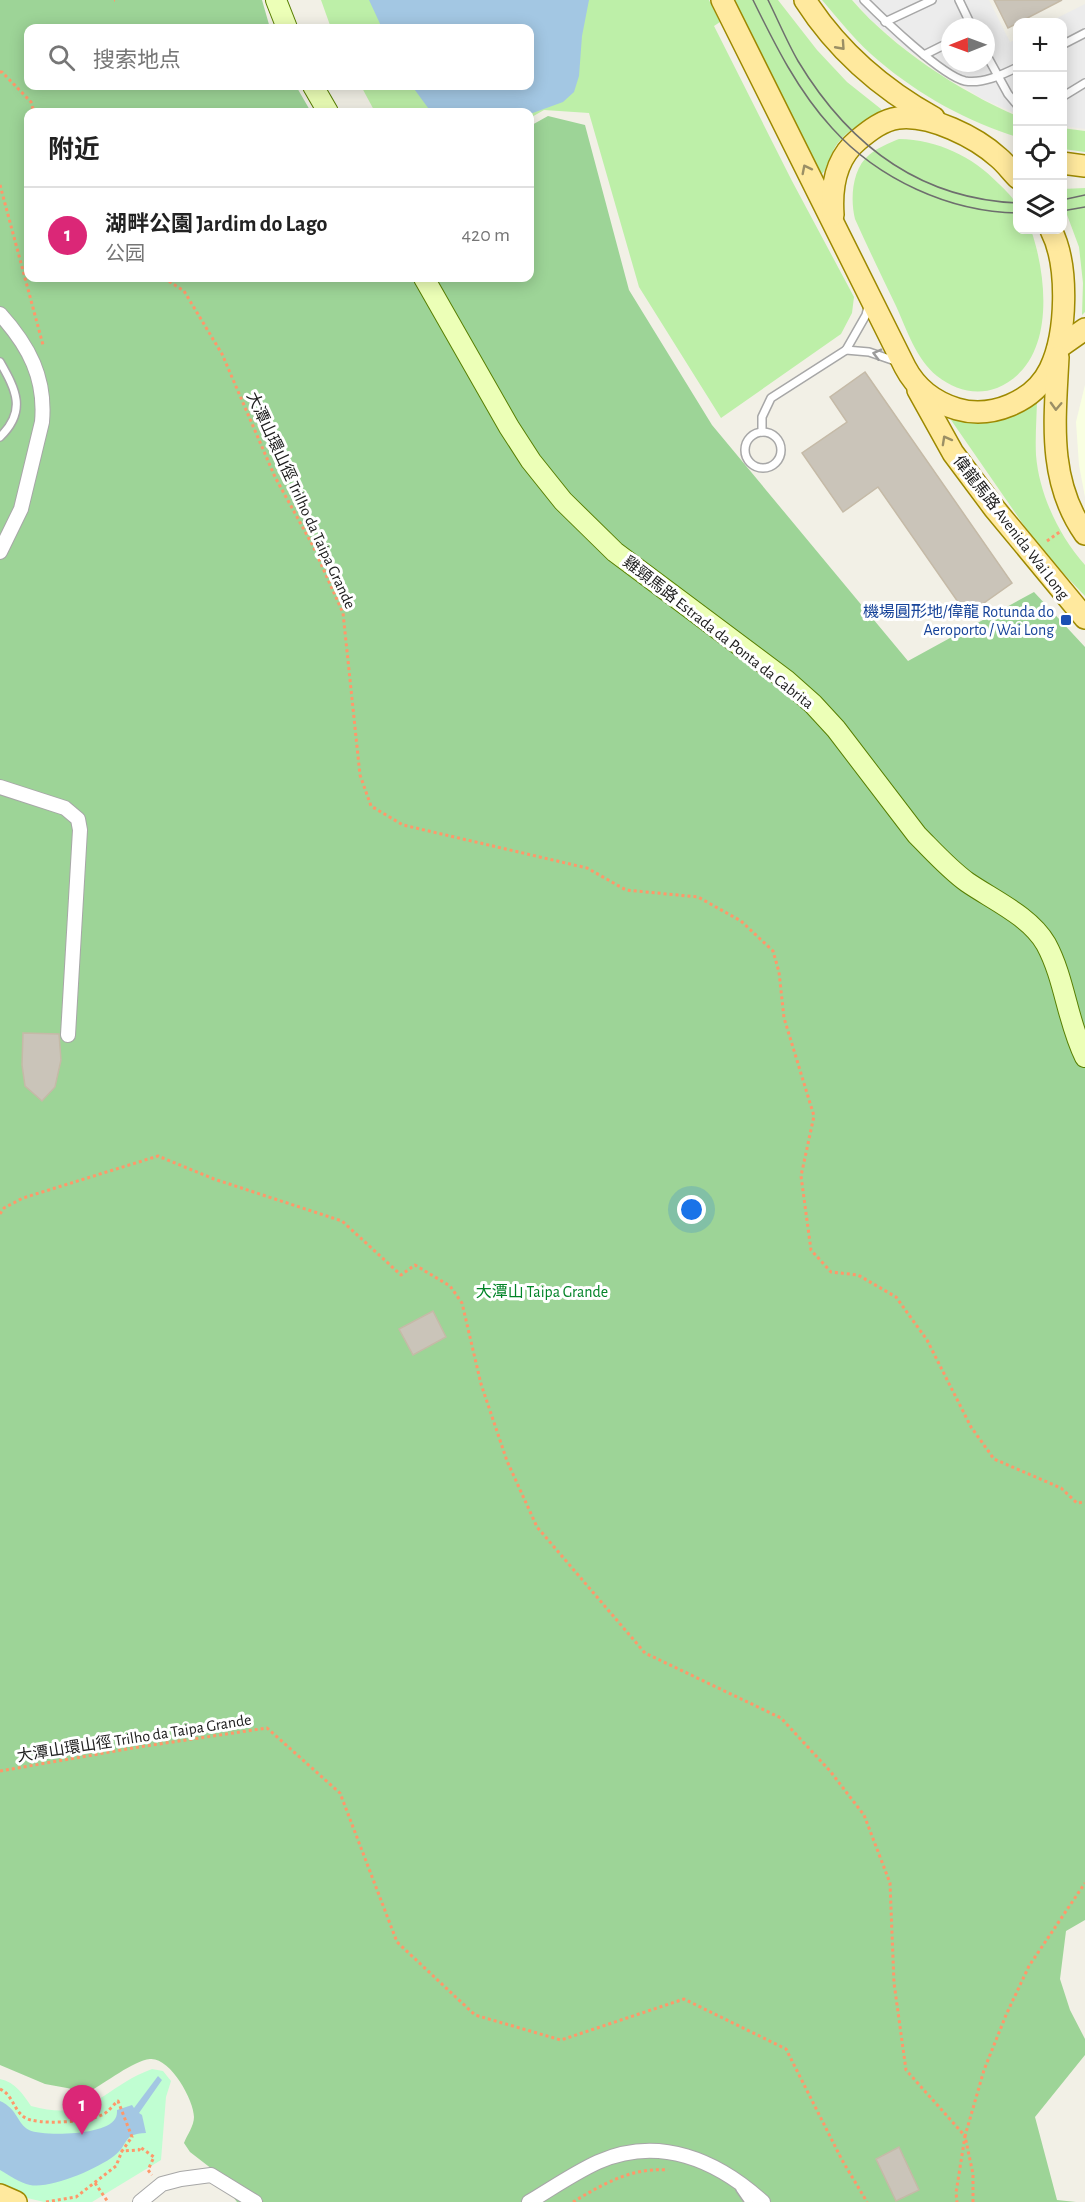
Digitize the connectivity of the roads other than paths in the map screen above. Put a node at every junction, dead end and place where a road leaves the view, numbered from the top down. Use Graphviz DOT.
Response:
graph roads {
  1 [pos="276,0"];
  2 [pos="722,0"];
  3 [pos="805,0"];
  4 [pos="864,0"];
  5 [pos="932,0"];
  6 [pos="959,0"];
  7 [pos="968,18"];
  8 [pos="885,22"];
  9 [pos="285,24"];
  10 [pos="1085,33"];
  11 [pos="1067,42"];
  12 [pos="941,46"];
  13 [pos="924,55"];
  14 [pos="1013,69"];
  15 [pos="995,71"];
  16 [pos="998,77"];
  17 [pos="1085,83"];
  18 [pos="315,90"];
  19 [pos="1067,95"];
  20 [pos="1013,100"];
  21 [pos="326,108"];
  22 [pos="951,128"];
  23 [pos="975,140"];
  24 [pos="1013,152"];
  25 [pos="1067,164"];
  26 [pos="1085,166"];
  27 [pos="1013,173"];
  28 [pos="833,221"];
  29 [pos="1052,234"];
  30 [pos="426,282"];
  31 [pos="870,296"];
  32 [pos="0,314"];
  33 [pos="1085,329"];
  34 [pos="1058,348"];
  35 [pos="846,350"];
  36 [pos="0,362"];
  37 [pos="906,369"];
  38 [pos="762,432"];
  39 [pos="0,436"];
  40 [pos="1081,529"];
  41 [pos="0,552"];
  42 [pos="1085,618"];
  43 [pos="0,787"];
  44 [pos="68,1035"];
  45 [pos="1085,1056"];
  46 [pos="733,2178"];
  47 [pos="0,2195"];
  48 [pos="16,2202"];
  49 [pos="140,2202"];
  50 [pos="255,2202"];
  51 [pos="529,2202"];
  52 [pos="749,2202"];
  53 [pos="763,2202"];
  1 -- 9 [label="street"];
  28 -- 2 [label="main road, one-way"];
  3 -- 22 [label="main road, one-way"];
  4 -- 8 [label="lane"];
  5 -- 8 [label="lane"];
  6 -- 7 [label="lane"];
  8 -- 13 [label="lane"];
  10 -- 11 [label="lane"];
  12 -- 13 [label="lane"];
  13 -- 16 [label="lane"];
  14 -- 16 [label="lane"];
  15 -- 16 [label="lane"];
  16 -- 20 [label="lane"];
  17 -- 19 [label="lane"];
  18 -- 21 [label="street"];
  22 -- 23 [label="main road"];
  22 -- 28 [label="main road"];
  23 -- 24 [label="main road"];
  23 -- 27 [label="main road"];
  25 -- 26 [label="main road"];
  28 -- 31 [label="main road"];
  29 -- 34 [label="main road"];
  30 -- 45 [label="street, 雞頸馬路 Estrada da Ponta da Cabrita"];
  31 -- 35 [label="lane"];
  31 -- 37 [label="main road"];
  32 -- 41 [label="street"];
  33 -- 34 [label="main road"];
  34 -- 37 [label="main road"];
  34 -- 40 [label="main road, one-way"];
  37 -- 35 [label="lane, one-way"];
  35 -- 38 [label="lane"];
  36 -- 39 [label="lane"];
  42 -- 37 [label="main road, 偉龍馬路 Avenida Wai Long, one-way"];
  38 -- 38 [label="lane"];
  43 -- 44 [label="street"];
  46 -- 51 [label="street"];
  46 -- 52 [label="lane"];
  46 -- 53 [label="street"];
  47 -- 48 [label="main road"];
  49 -- 50 [label="street"];
}
